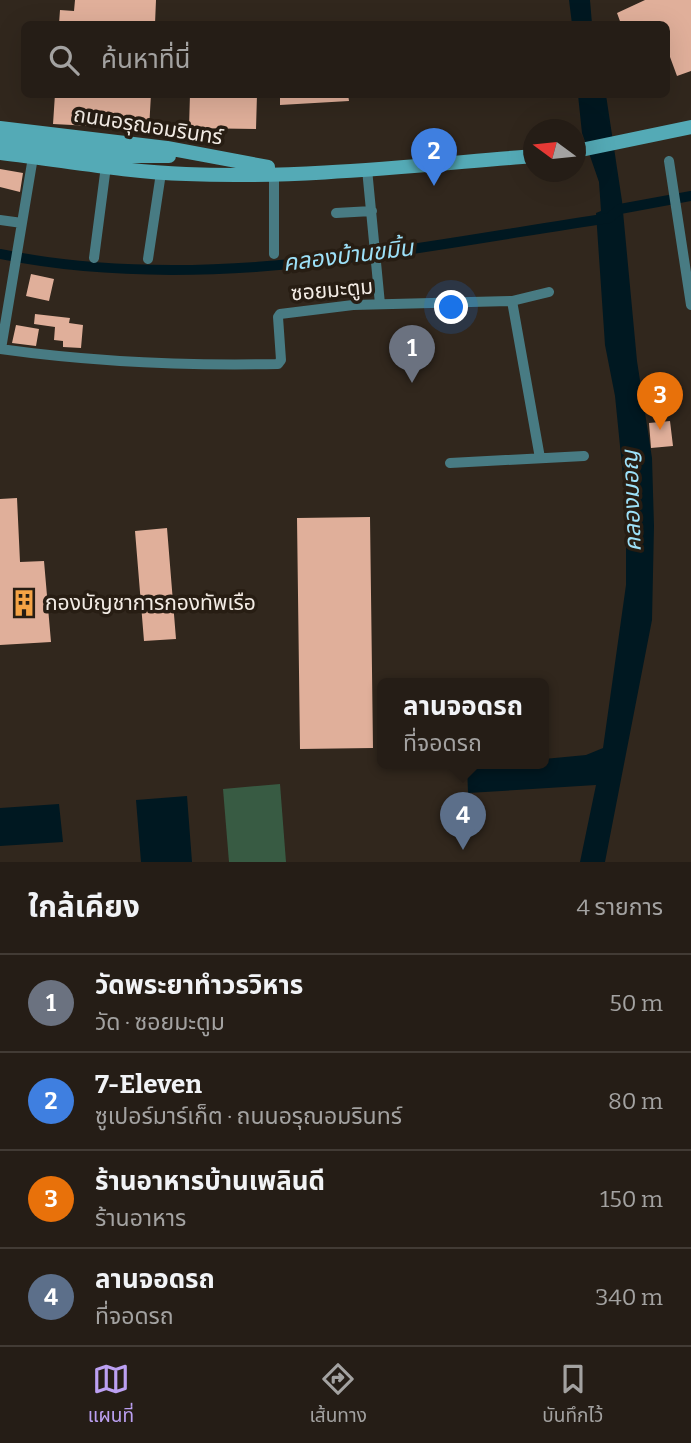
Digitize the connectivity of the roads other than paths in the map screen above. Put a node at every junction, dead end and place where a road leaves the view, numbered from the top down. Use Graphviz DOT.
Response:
graph roads {
  1 [pos="691,127"];
  2 [pos="0,128"];
  3 [pos="0,141"];
  4 [pos="586,149"];
  5 [pos="0,153"];
  6 [pos="130,156"];
  7 [pos="211,156"];
  8 [pos="33,157"];
  9 [pos="523,157"];
  10 [pos="669,161"];
  11 [pos="106,166"];
  12 [pos="367,169"];
  13 [pos="290,172"];
  14 [pos="161,173"];
  15 [pos="274,173"];
  16 [pos="208,175"];
  17 [pos="372,211"];
  18 [pos="336,213"];
  19 [pos="0,220"];
  20 [pos="22,223"];
  21 [pos="686,232"];
  22 [pos="274,254"];
  23 [pos="94,258"];
  24 [pos="148,259"];
  25 [pos="549,292"];
  26 [pos="512,301"];
  27 [pos="380,304"];
  28 [pos="691,305"];
  29 [pos="1,349"];
  30 [pos="584,456"];
  31 [pos="540,458"];
  32 [pos="450,463"];
  1 -- 4 [label="main road"];
  2 -- 7 [label="main road, ถนนอรุณอมรินทร์"];
  3 -- 6 [label="main road"];
  5 -- 8 [label="main road, ถนนอรุณอมรินทร์"];
  6 -- 7 [label="main road"];
  6 -- 16 [label="main road"];
  7 -- 13 [label="main road, ถนนอรุณอมรินทร์"];
  8 -- 11 [label="main road, ถนนอรุณอมรินทร์"];
  8 -- 20 [label="street"];
  9 -- 12 [label="main road, ถนนอรุณอมรินทร์"];
  10 -- 21 [label="street"];
  11 -- 14 [label="main road, ถนนอรุณอมรินทร์"];
  11 -- 23 [label="street"];
  12 -- 13 [label="main road, ถนนอรุณอมรินทร์"];
  12 -- 17 [label="street"];
  13 -- 15 [label="main road, ถนนอรุณอมรินทร์"];
  14 -- 16 [label="main road, ถนนอรุณอมรินทร์"];
  14 -- 24 [label="street"];
  15 -- 16 [label="main road, ถนนอรุณอมรินทร์"];
  15 -- 22 [label="street"];
  17 -- 18 [label="street"];
  17 -- 27 [label="street"];
  19 -- 20 [label="street"];
  20 -- 29 [label="street"];
  21 -- 28 [label="street"];
  25 -- 26 [label="street, ซอยมะตูม"];
  26 -- 27 [label="street, ซอยมะตูม"];
  26 -- 31 [label="street"];
  27 -- 29 [label="street, ซอยมะตูม"];
  30 -- 31 [label="street"];
  31 -- 32 [label="street"];
}
